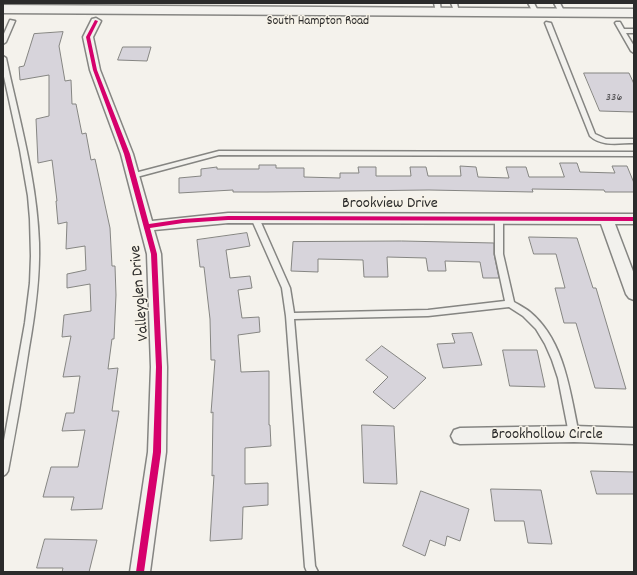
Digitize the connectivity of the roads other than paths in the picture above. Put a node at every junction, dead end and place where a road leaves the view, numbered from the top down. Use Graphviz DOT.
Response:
graph roads {
  1 [pos="113,7"];
  2 [pos="438,8"];
  3 [pos="455,8"];
  4 [pos="533,8"];
  5 [pos="3,9"];
  6 [pos="93,12"];
  7 [pos="562,13"];
  8 [pos="634,13"];
  9 [pos="328,17"];
  10 [pos="7,21"];
  11 [pos="548,23"];
  12 [pos="625,26"];
  13 [pos="634,31"];
  14 [pos="3,42"];
  15 [pos="634,51"];
  16 [pos="3,58"];
  17 [pos="634,141"];
  18 [pos="634,154"];
  19 [pos="133,176"];
  20 [pos="255,218"];
  21 [pos="499,218"];
  22 [pos="606,219"];
  23 [pos="634,219"];
  24 [pos="146,226"];
  25 [pos="634,294"];
  26 [pos="510,304"];
  27 [pos="290,316"];
  28 [pos="574,434"];
  29 [pos="460,436"];
  30 [pos="634,436"];
  31 [pos="3,471"];
  32 [pos="140,572"];
  33 [pos="313,572"];
  1 -- 6 [label="main road"];
  1 -- 9 [label="main road, South Hampton Road"];
  2 -- 3 [label="main road, South Hampton Road"];
  2 -- 9 [label="main road, South Hampton Road"];
  3 -- 4 [label="main road, South Hampton Road"];
  4 -- 7 [label="main road, South Hampton Road"];
  5 -- 6 [label="main road, South Hampton Road"];
  6 -- 9 [label="main road, South Hampton Road"];
  6 -- 10 [label="main road, South Hampton Road"];
  6 -- 19 [label="street, Valleyglen Drive"];
  7 -- 8 [label="main road, South Hampton Road"];
  7 -- 11 [label="main road, South Hampton Road"];
  7 -- 12 [label="main road, South Hampton Road"];
  9 -- 11 [label="main road, South Hampton Road"];
  10 -- 14 [label="lane"];
  11 -- 17 [label="lane"];
  12 -- 13 [label="lane"];
  12 -- 15 [label="lane"];
  16 -- 31 [label="lane"];
  18 -- 19 [label="lane"];
  19 -- 24 [label="street, Valleyglen Drive"];
  20 -- 21 [label="street, Brookview Drive"];
  20 -- 24 [label="street, Brookview Drive"];
  20 -- 27 [label="lane"];
  21 -- 22 [label="street, Brookview Drive"];
  21 -- 26 [label="lane"];
  22 -- 23 [label="street, Brookview Drive"];
  22 -- 25 [label="street"];
  24 -- 32 [label="street, Valleyglen Drive"];
  26 -- 27 [label="lane"];
  26 -- 28 [label="lane"];
  27 -- 33 [label="lane"];
  28 -- 29 [label="street, Brookhollow Circle"];
  28 -- 30 [label="street, Brookhollow Circle"];
}
